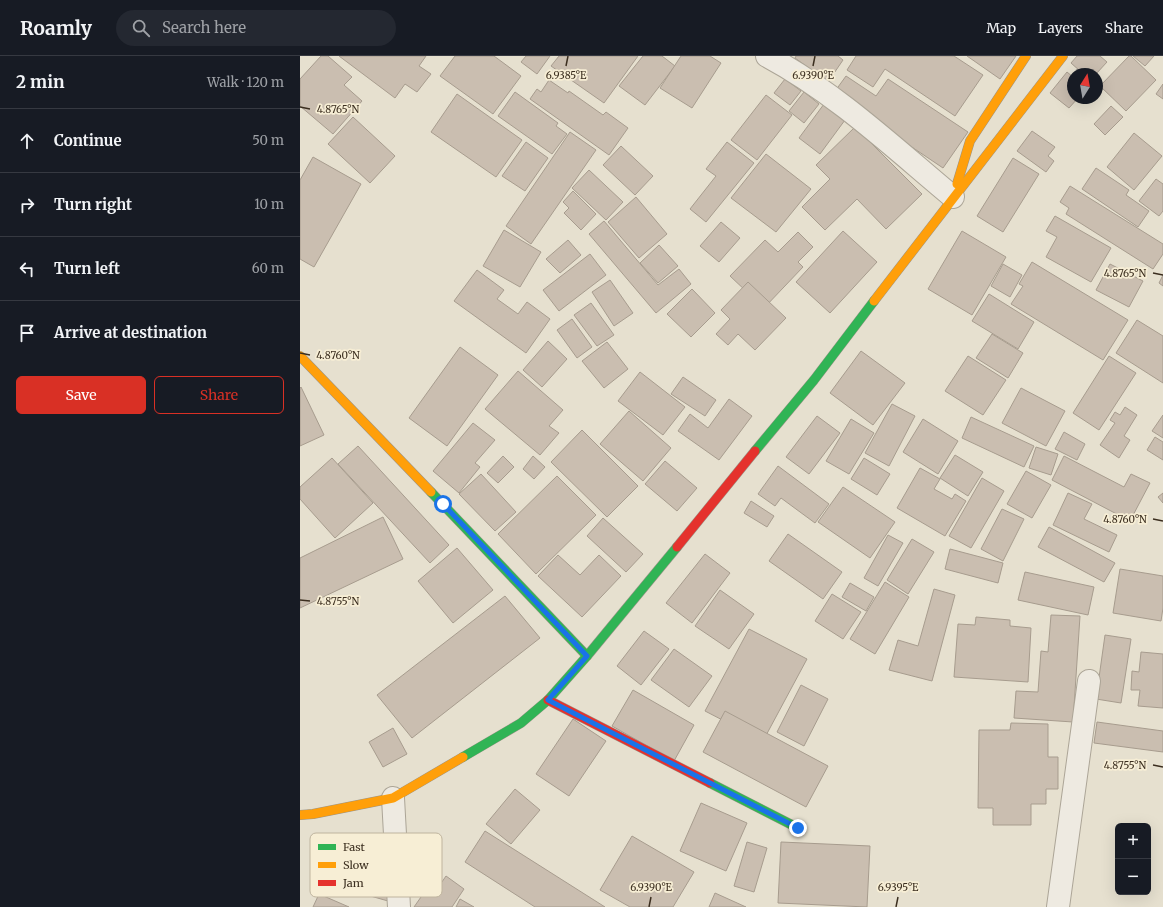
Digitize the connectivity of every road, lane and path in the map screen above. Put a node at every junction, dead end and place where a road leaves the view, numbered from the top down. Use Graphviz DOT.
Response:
graph roads {
  1 [pos="767,56"];
  2 [pos="1026,56"];
  3 [pos="1063,56"];
  4 [pos="953,197"];
  5 [pos="300,356"];
  6 [pos="587,656"];
  7 [pos="1088,682"];
  8 [pos="548,700"];
  9 [pos="392,798"];
  10 [pos="300,815"];
  11 [pos="798,828"];
  12 [pos="394,833"];
  13 [pos="398,897"];
  14 [pos="399,907"];
  15 [pos="1058,907"];
  1 -- 4 [label="street"];
  2 -- 4 [label="street"];
  3 -- 4 [label="street"];
  4 -- 6 [label="street"];
  5 -- 6 [label="street"];
  6 -- 8 [label="street"];
  7 -- 15 [label="street"];
  8 -- 9 [label="street"];
  8 -- 11 [label="street"];
  9 -- 10 [label="street"];
  9 -- 12 [label="street"];
  13 -- 14 [label="street"];
}
